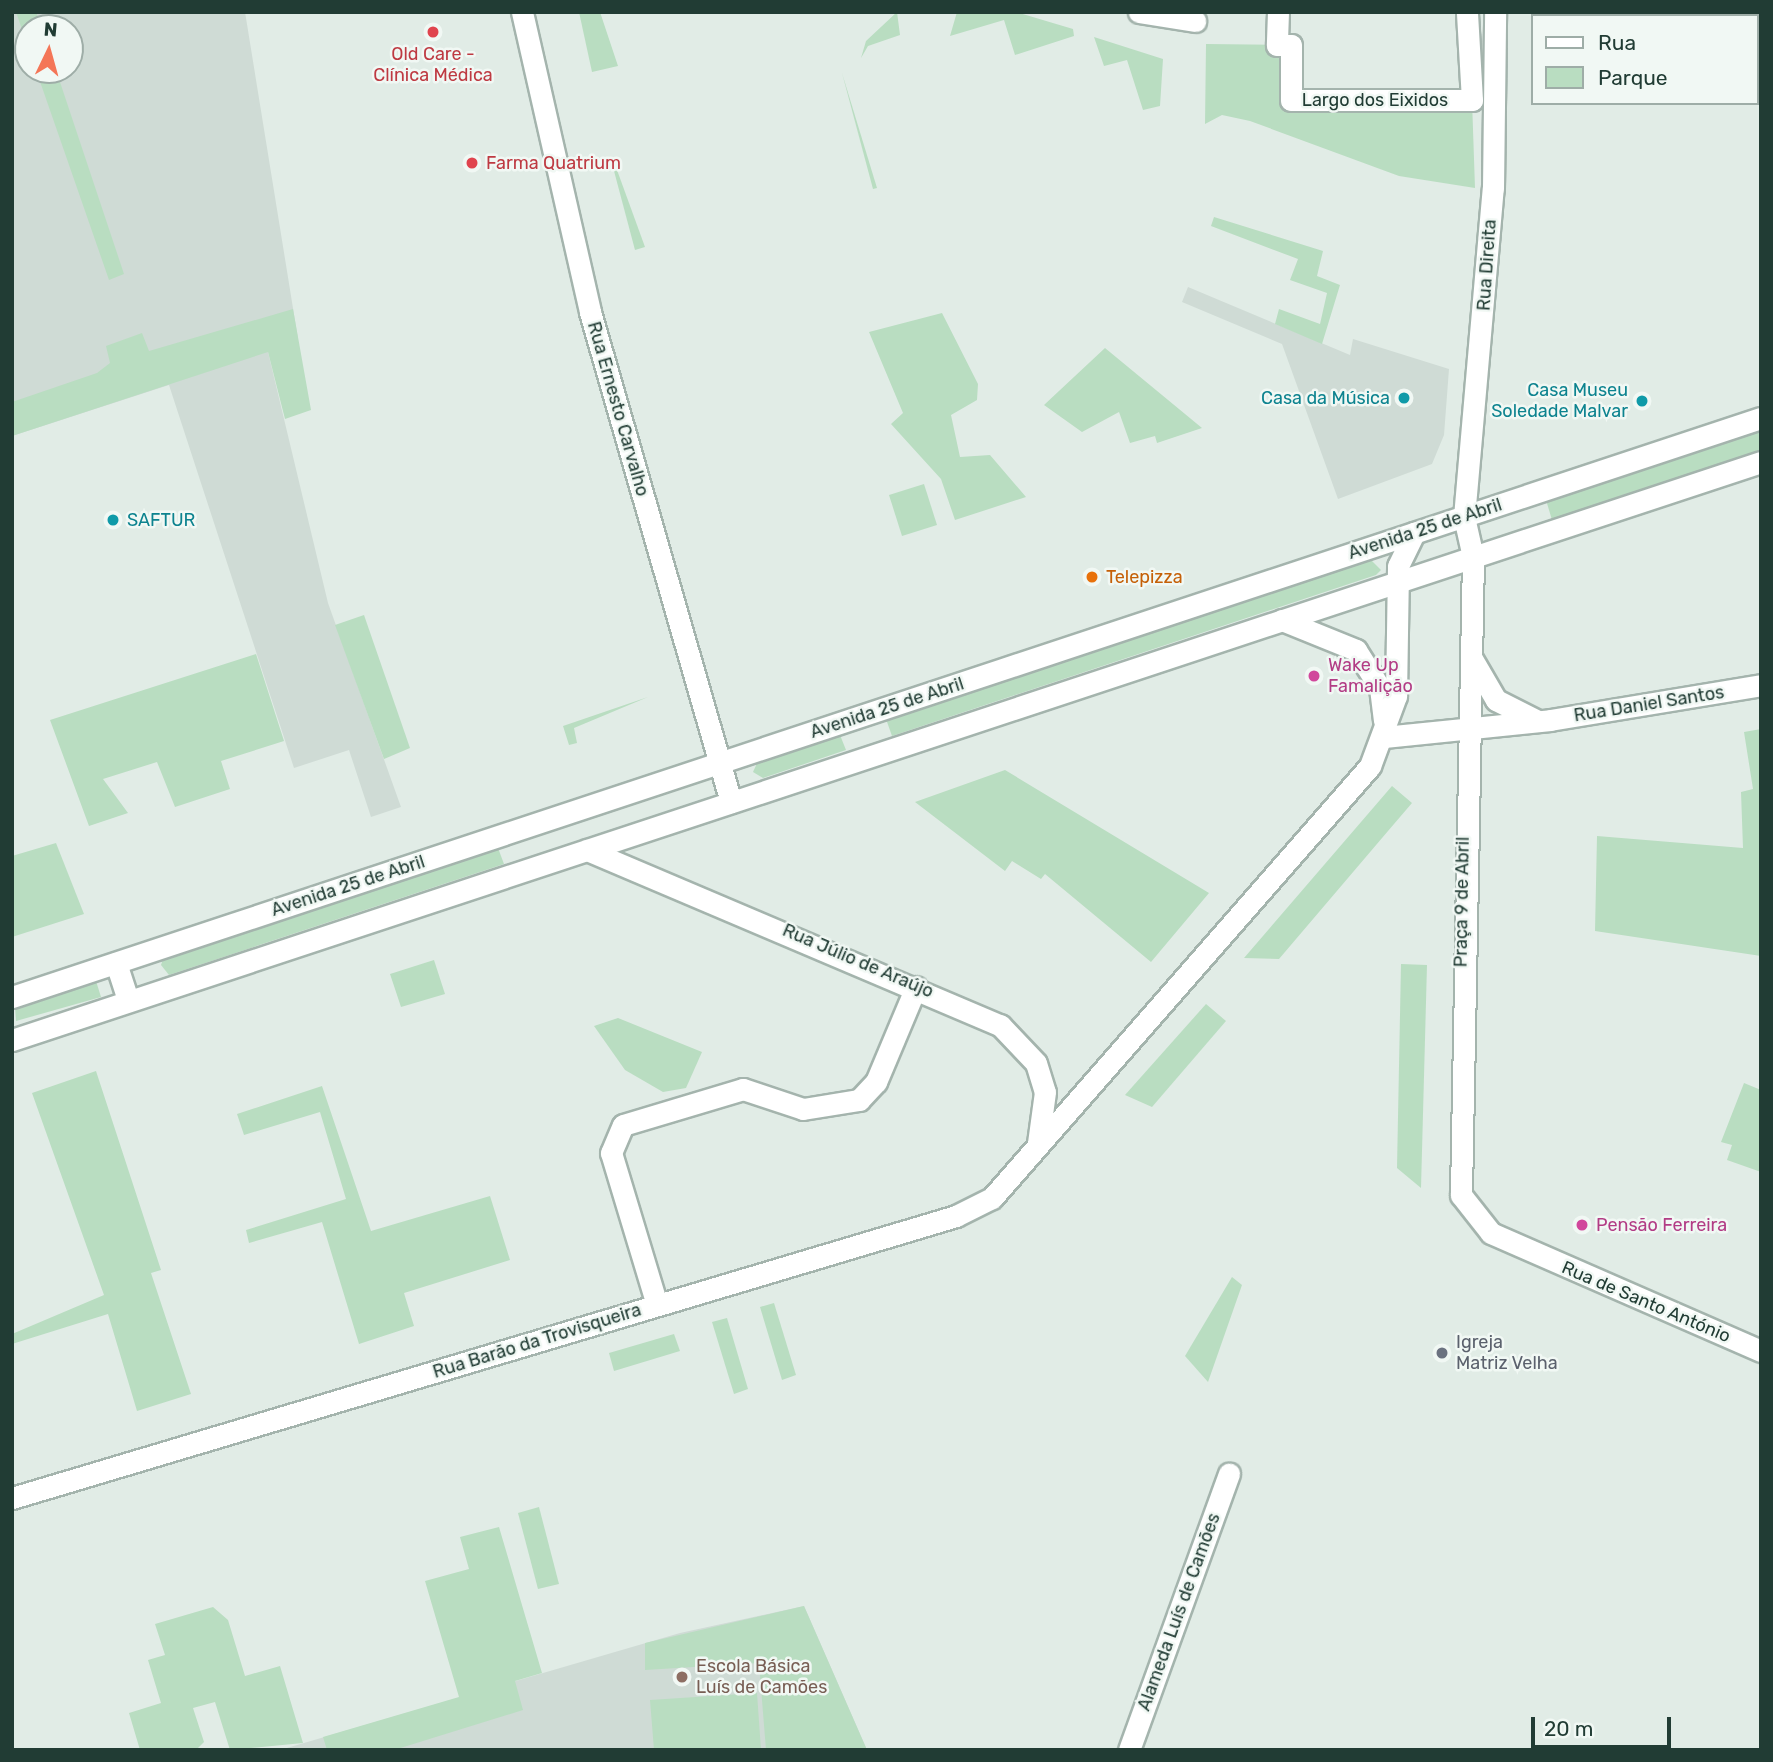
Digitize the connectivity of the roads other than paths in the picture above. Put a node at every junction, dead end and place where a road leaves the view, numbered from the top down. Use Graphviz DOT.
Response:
graph roads {
  1 [pos="522,12"];
  2 [pos="1139,12"];
  3 [pos="1278,12"];
  4 [pos="1467,12"];
  5 [pos="1495,12"];
  6 [pos="1195,22"];
  7 [pos="1761,418"];
  8 [pos="1761,462"];
  9 [pos="1464,517"];
  10 [pos="1414,533"];
  11 [pos="1473,556"];
  12 [pos="1397,582"];
  13 [pos="1282,620"];
  14 [pos="1470,654"];
  15 [pos="1761,685"];
  16 [pos="1538,721"];
  17 [pos="1467,731"];
  18 [pos="1384,737"];
  19 [pos="720,762"];
  20 [pos="731,802"];
  21 [pos="587,850"];
  22 [pos="116,963"];
  23 [pos="916,986"];
  24 [pos="12,997"];
  25 [pos="128,1001"];
  26 [pos="12,1040"];
  27 [pos="1038,1145"];
  28 [pos="1531,1253"];
  29 [pos="657,1305"];
  30 [pos="1761,1351"];
  31 [pos="1229,1474"];
  32 [pos="12,1498"];
  33 [pos="1129,1750"];
  1 -- 19 [label="street, Rua Ernesto Carvalho"];
  2 -- 6 [label="street"];
  3 -- 4 [label="street, Largo dos Eixidos"];
  5 -- 9 [label="street, Rua Direita"];
  7 -- 9 [label="street, Avenida 25 de Abril"];
  8 -- 11 [label="street"];
  9 -- 10 [label="street, Avenida 25 de Abril"];
  9 -- 11 [label="street, Praça 9 de Abril"];
  10 -- 12 [label="street"];
  10 -- 19 [label="street, Avenida 25 de Abril"];
  11 -- 12 [label="street"];
  11 -- 14 [label="street, Praça 9 de Abril"];
  12 -- 13 [label="street"];
  12 -- 18 [label="street"];
  13 -- 18 [label="street"];
  13 -- 20 [label="street"];
  14 -- 16 [label="street"];
  14 -- 17 [label="street, Praça 9 de Abril"];
  15 -- 16 [label="street, Rua Daniel Santos"];
  16 -- 17 [label="street, Rua Daniel Santos"];
  17 -- 18 [label="street, Rua Daniel Santos"];
  17 -- 28 [label="street, Praça 9 de Abril"];
  18 -- 27 [label="street"];
  19 -- 20 [label="street, Rua Ernesto Carvalho"];
  19 -- 22 [label="street, Avenida 25 de Abril"];
  20 -- 21 [label="street"];
  21 -- 23 [label="street, Rua Júlio de Araújo"];
  21 -- 25 [label="street"];
  22 -- 24 [label="street, Avenida 25 de Abril"];
  22 -- 25 [label="street"];
  23 -- 27 [label="street, Rua Júlio de Araújo"];
  23 -- 29 [label="street"];
  25 -- 26 [label="street"];
  27 -- 29 [label="street, Rua Barão da Trovisqueira"];
  28 -- 30 [label="street, Rua de Santo António"];
  29 -- 32 [label="street, Rua Barão da Trovisqueira"];
  31 -- 33 [label="street, Alameda Luís de Camões"];
}
